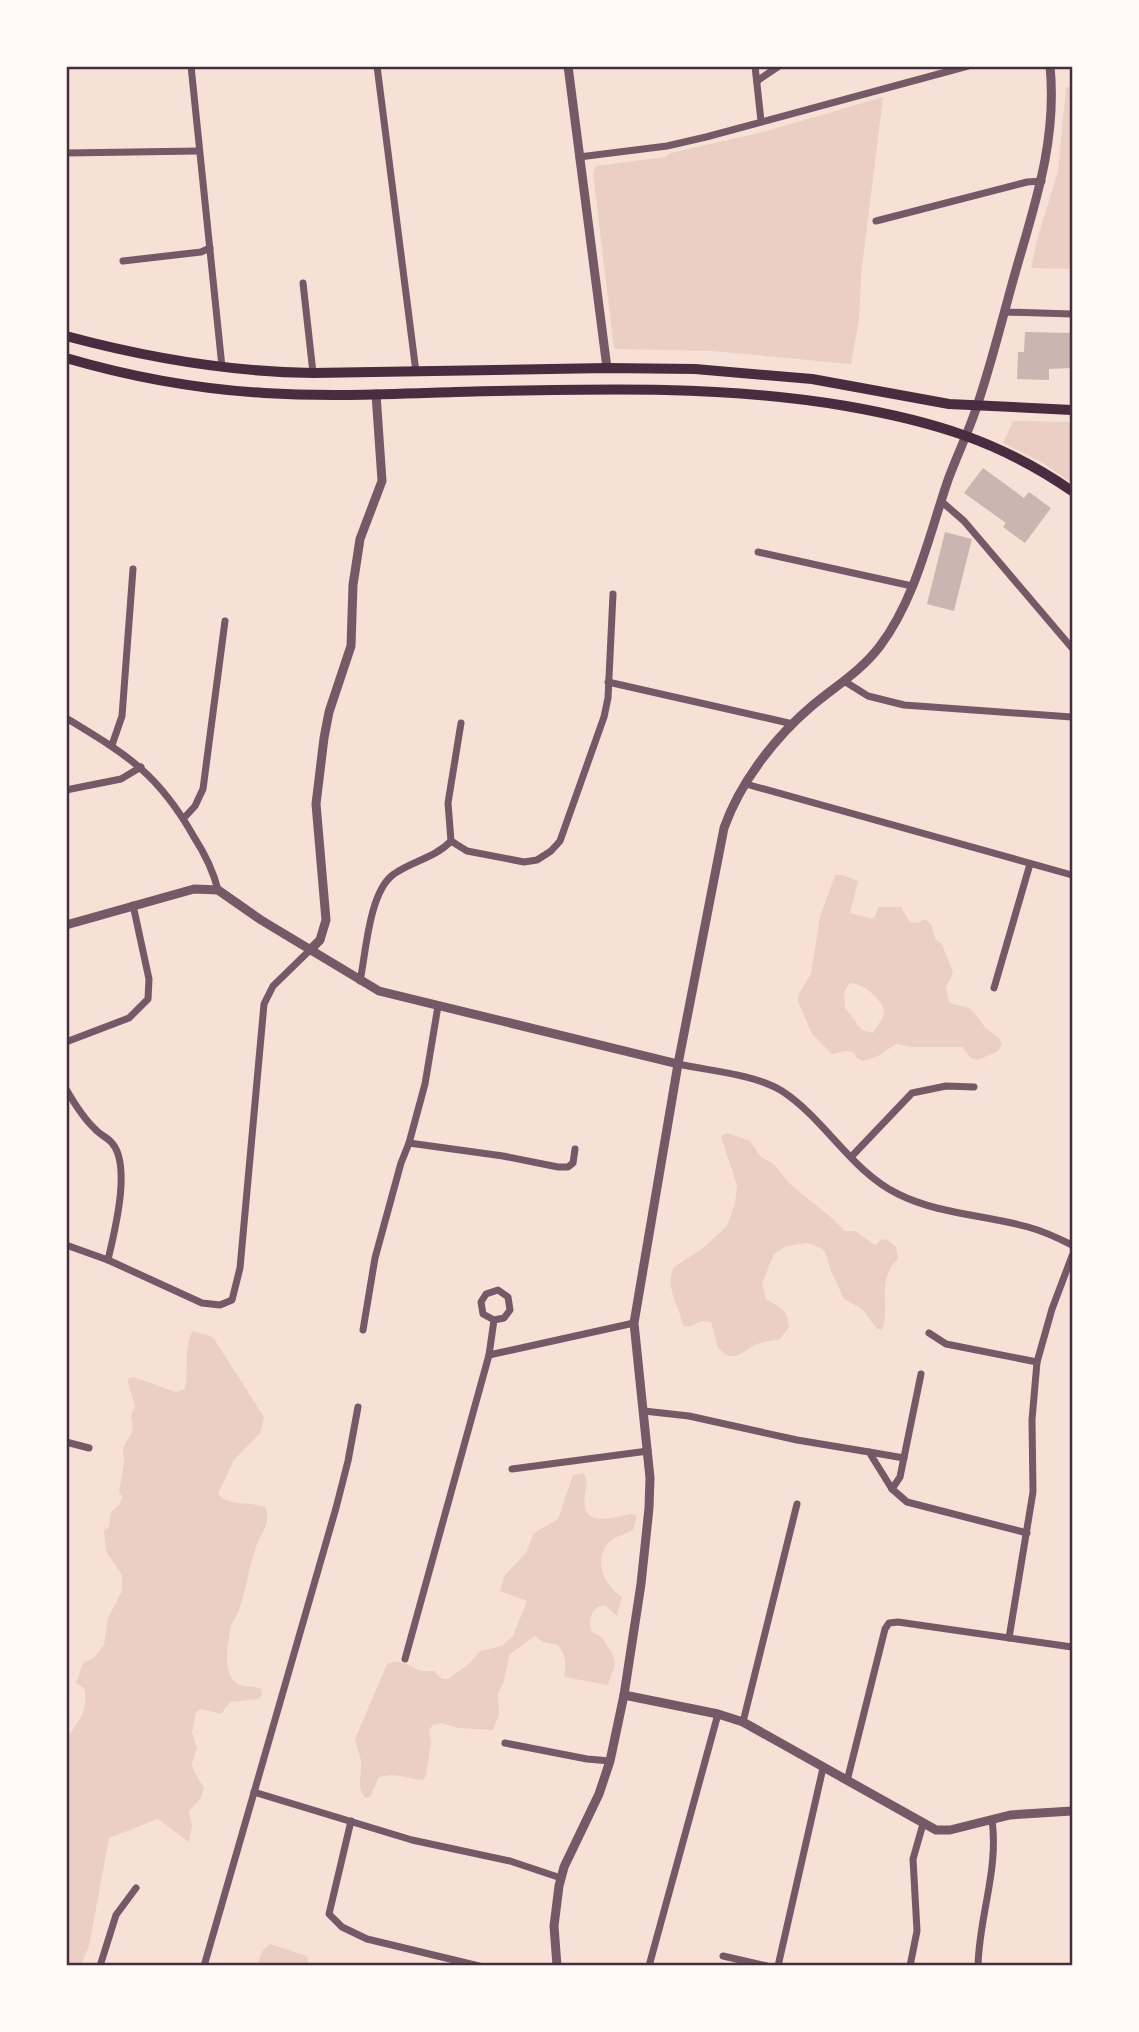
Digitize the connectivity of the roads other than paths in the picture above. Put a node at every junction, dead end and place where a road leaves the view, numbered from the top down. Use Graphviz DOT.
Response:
graph roads {
  1 [pos="191,66"];
  2 [pos="377,66"];
  3 [pos="568,66"];
  4 [pos="755,66"];
  5 [pos="779,66"];
  6 [pos="968,66"];
  7 [pos="1050,66"];
  8 [pos="757,81"];
  9 [pos="761,121"];
  10 [pos="199,151"];
  11 [pos="66,153"];
  12 [pos="579,157"];
  13 [pos="1042,181"];
  14 [pos="876,221"];
  15 [pos="210,248"];
  16 [pos="123,261"];
  17 [pos="303,283"];
  18 [pos="1004,312"];
  19 [pos="1073,314"];
  20 [pos="66,336"];
  21 [pos="66,358"];
  22 [pos="222,368"];
  23 [pos="607,368"];
  24 [pos="416,372"];
  25 [pos="313,373"];
  26 [pos="376,394"];
  27 [pos="977,406"];
  28 [pos="1073,410"];
  29 [pos="966,436"];
  30 [pos="1073,491"];
  31 [pos="941,501"];
  32 [pos="758,552"];
  33 [pos="133,569"];
  34 [pos="912,586"];
  35 [pos="612,594"];
  36 [pos="225,621"];
  37 [pos="1073,648"];
  38 [pos="844,681"];
  39 [pos="608,682"];
  40 [pos="1073,717"];
  41 [pos="66,718"];
  42 [pos="461,723"];
  43 [pos="793,724"];
  44 [pos="112,744"];
  45 [pos="141,767"];
  46 [pos="746,784"];
  47 [pos="66,789"];
  48 [pos="184,818"];
  49 [pos="450,841"];
  50 [pos="1030,863"];
  51 [pos="1073,874"];
  52 [pos="218,890"];
  53 [pos="133,905"];
  54 [pos="66,925"];
  55 [pos="310,950"];
  56 [pos="360,981"];
  57 [pos="994,988"];
  58 [pos="438,1006"];
  59 [pos="66,1042"];
  60 [pos="678,1064"];
  61 [pos="974,1087"];
  62 [pos="66,1089"];
  63 [pos="409,1143"];
  64 [pos="575,1149"];
  65 [pos="852,1156"];
  66 [pos="66,1245"];
  67 [pos="1073,1245"];
  68 [pos="1073,1256"];
  69 [pos="108,1260"];
  70 [pos="494,1320"];
  71 [pos="634,1323"];
  72 [pos="363,1330"];
  73 [pos="929,1333"];
  74 [pos="489,1355"];
  75 [pos="1037,1362"];
  76 [pos="921,1374"];
  77 [pos="358,1407"];
  78 [pos="644,1411"];
  79 [pos="66,1442"];
  80 [pos="89,1448"];
  81 [pos="648,1451"];
  82 [pos="869,1452"];
  83 [pos="904,1458"];
  84 [pos="512,1469"];
  85 [pos="892,1489"];
  86 [pos="797,1504"];
  87 [pos="1027,1533"];
  88 [pos="1009,1638"];
  89 [pos="1073,1647"];
  90 [pos="405,1659"];
  91 [pos="624,1695"];
  92 [pos="718,1714"];
  93 [pos="743,1722"];
  94 [pos="505,1743"];
  95 [pos="610,1761"];
  96 [pos="823,1768"];
  97 [pos="847,1781"];
  98 [pos="254,1792"];
  99 [pos="1073,1811"];
  100 [pos="992,1820"];
  101 [pos="351,1821"];
  102 [pos="923,1824"];
  103 [pos="561,1878"];
  104 [pos="136,1888"];
  105 [pos="723,1956"];
  106 [pos="100,1965"];
  107 [pos="204,1965"];
  108 [pos="479,1965"];
  109 [pos="557,1965"];
  110 [pos="649,1965"];
  111 [pos="767,1965"];
  112 [pos="778,1965"];
  113 [pos="910,1965"];
  114 [pos="978,1965"];
  1 -- 10 [label="street"];
  2 -- 24 [label="street"];
  3 -- 12 [label="street"];
  4 -- 8 [label="street"];
  5 -- 8 [label="street"];
  6 -- 9 [label="street"];
  7 -- 13 [label="street"];
  8 -- 9 [label="street"];
  9 -- 12 [label="street"];
  10 -- 11 [label="street"];
  10 -- 15 [label="street"];
  12 -- 23 [label="street"];
  13 -- 14 [label="street"];
  13 -- 18 [label="street"];
  15 -- 16 [label="street"];
  15 -- 22 [label="street"];
  17 -- 25 [label="street"];
  18 -- 19 [label="street"];
  18 -- 27 [label="street"];
  20 -- 22 [label="main road"];
  21 -- 26 [label="main road"];
  22 -- 25 [label="main road"];
  23 -- 24 [label="main road"];
  23 -- 27 [label="main road"];
  24 -- 25 [label="main road"];
  26 -- 29 [label="main road"];
  26 -- 55 [label="street"];
  27 -- 28 [label="main road"];
  27 -- 29 [label="street"];
  29 -- 30 [label="main road"];
  29 -- 31 [label="street"];
  31 -- 34 [label="street"];
  31 -- 37 [label="street"];
  32 -- 34 [label="street"];
  33 -- 44 [label="street"];
  34 -- 38 [label="street"];
  35 -- 39 [label="street"];
  36 -- 48 [label="street"];
  38 -- 40 [label="street"];
  38 -- 43 [label="street"];
  39 -- 43 [label="street"];
  39 -- 49 [label="street"];
  41 -- 44 [label="street"];
  42 -- 49 [label="street"];
  43 -- 46 [label="street"];
  44 -- 45 [label="street"];
  45 -- 47 [label="street"];
  45 -- 48 [label="street"];
  46 -- 50 [label="street"];
  46 -- 60 [label="street"];
  48 -- 52 [label="street"];
  49 -- 56 [label="street"];
  50 -- 51 [label="street"];
  50 -- 57 [label="street"];
  52 -- 53 [label="street"];
  52 -- 55 [label="street"];
  53 -- 54 [label="street"];
  53 -- 59 [label="street"];
  55 -- 56 [label="street"];
  55 -- 69 [label="street"];
  56 -- 58 [label="street"];
  58 -- 60 [label="street"];
  58 -- 63 [label="street"];
  60 -- 65 [label="street"];
  60 -- 71 [label="street"];
  61 -- 65 [label="street"];
  62 -- 69 [label="street"];
  63 -- 64 [label="street"];
  63 -- 72 [label="street"];
  65 -- 67 [label="street"];
  66 -- 69 [label="street"];
  68 -- 75 [label="street"];
  70 -- 70 [label="street"];
  70 -- 74 [label="street"];
  71 -- 74 [label="street"];
  71 -- 78 [label="street"];
  73 -- 75 [label="street"];
  74 -- 90 [label="street"];
  75 -- 87 [label="street"];
  76 -- 83 [label="street"];
  77 -- 98 [label="street"];
  78 -- 81 [label="street"];
  78 -- 82 [label="street"];
  79 -- 80 [label="street"];
  81 -- 84 [label="street"];
  81 -- 91 [label="street"];
  82 -- 83 [label="street"];
  82 -- 85 [label="street"];
  83 -- 85 [label="street"];
  85 -- 87 [label="street"];
  86 -- 93 [label="street"];
  87 -- 88 [label="street"];
  88 -- 89 [label="street"];
  88 -- 97 [label="street"];
  91 -- 92 [label="street"];
  91 -- 95 [label="street"];
  92 -- 93 [label="street"];
  92 -- 110 [label="street"];
  93 -- 96 [label="street"];
  94 -- 95 [label="street"];
  95 -- 103 [label="street"];
  96 -- 97 [label="street"];
  96 -- 112 [label="street"];
  97 -- 102 [label="street"];
  98 -- 101 [label="street"];
  98 -- 107 [label="street"];
  99 -- 100 [label="street"];
  100 -- 102 [label="street"];
  100 -- 114 [label="street"];
  101 -- 103 [label="street"];
  101 -- 108 [label="street"];
  102 -- 113 [label="street"];
  103 -- 109 [label="street"];
  104 -- 106 [label="street"];
  105 -- 111 [label="street"];
}
